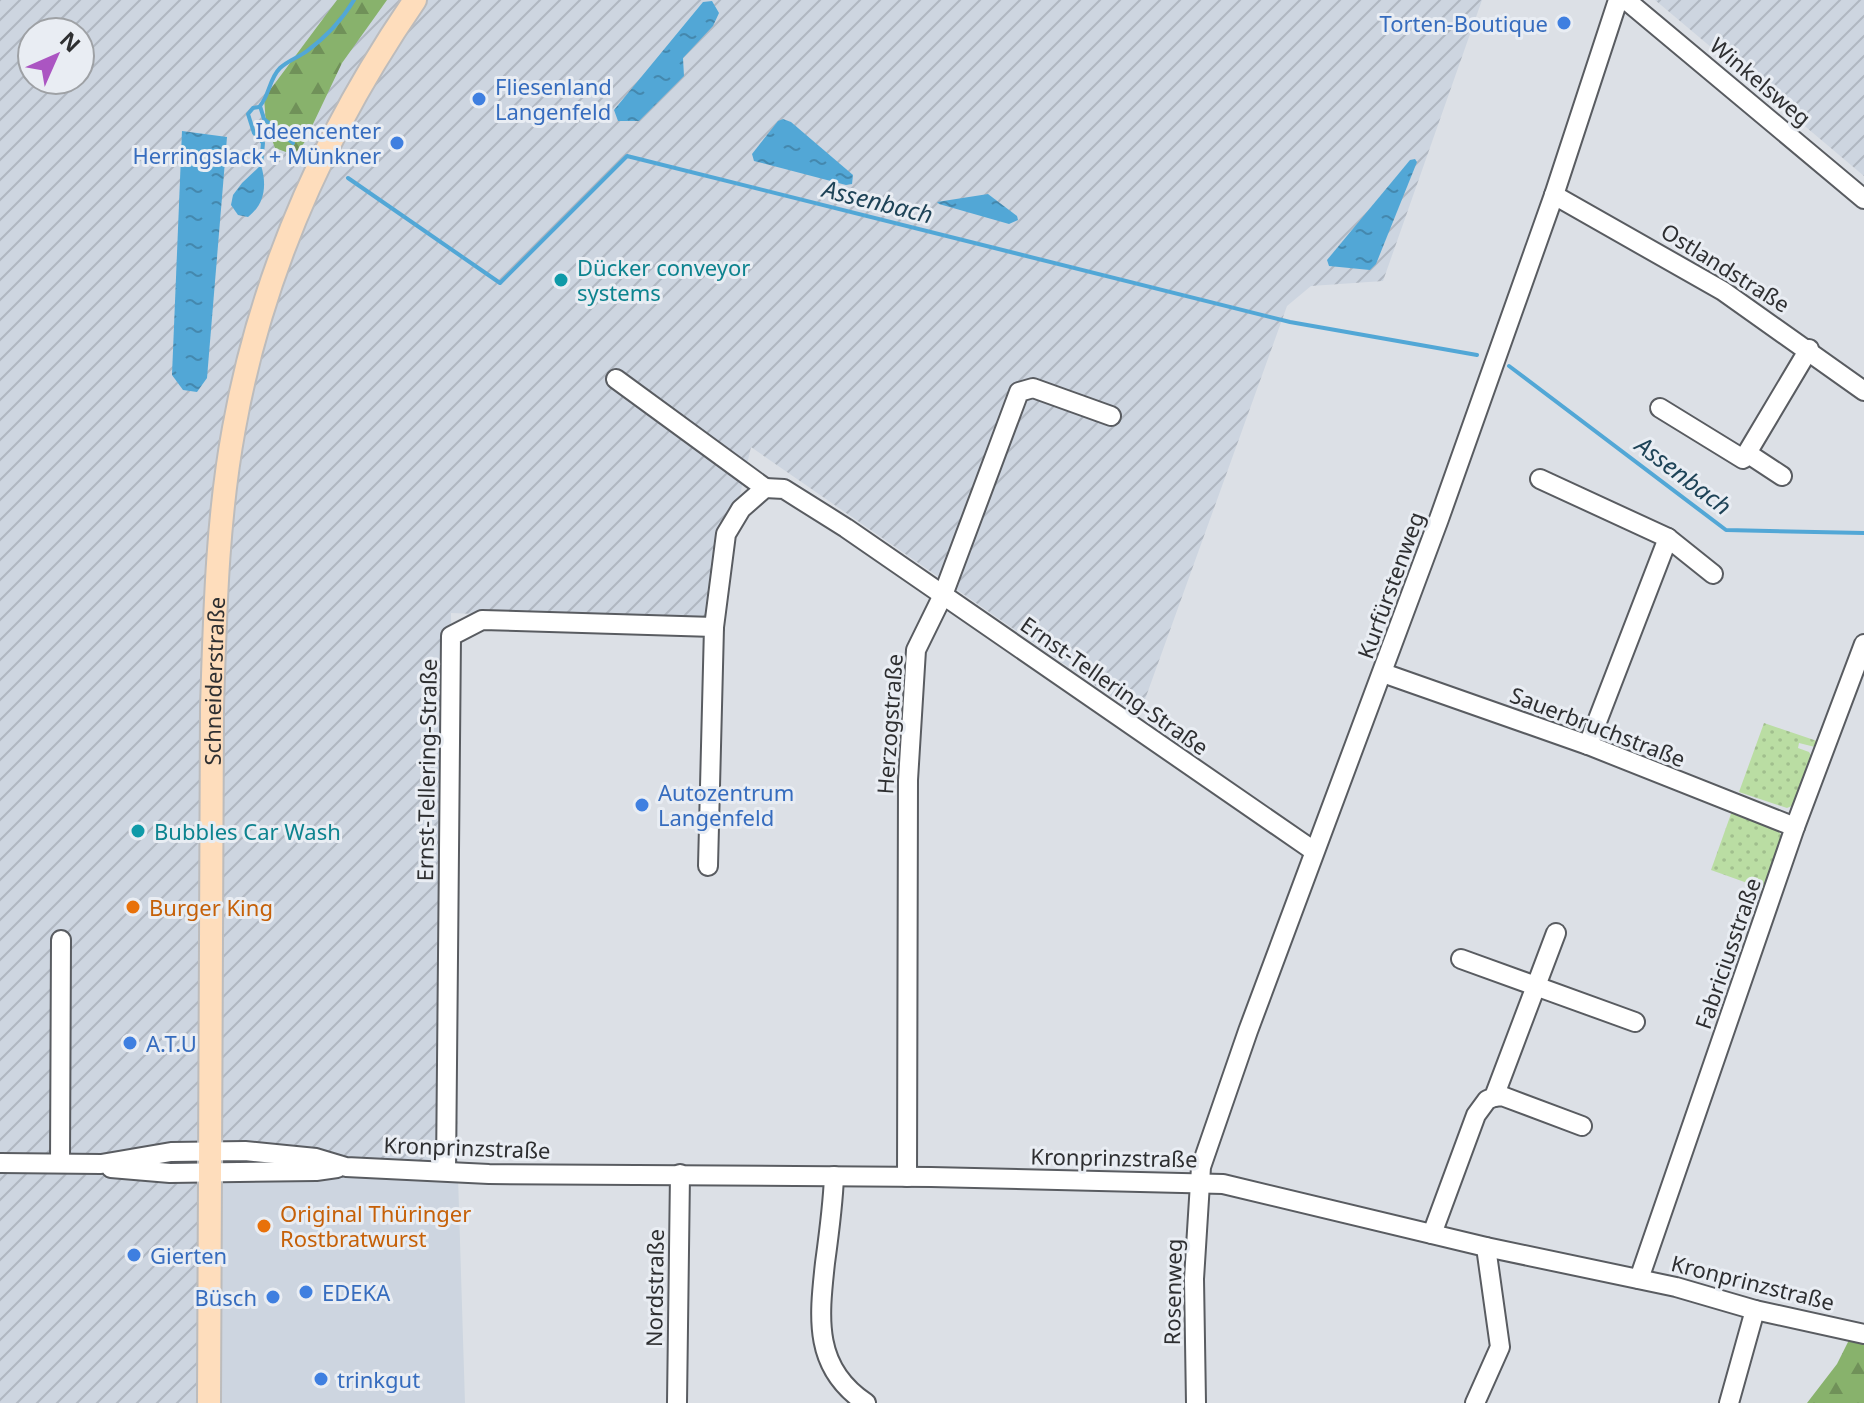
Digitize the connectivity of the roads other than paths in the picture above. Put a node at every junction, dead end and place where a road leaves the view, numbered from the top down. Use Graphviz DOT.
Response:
graph roads {
  1 [pos="415,0"];
  2 [pos="1618,0"];
  3 [pos="1626,0"];
  4 [pos="1554,195"];
  5 [pos="1864,199"];
  6 [pos="1809,349"];
  7 [pos="616,379"];
  8 [pos="1864,391"];
  9 [pos="1660,408"];
  10 [pos="1111,416"];
  11 [pos="1747,453"];
  12 [pos="1782,476"];
  13 [pos="1540,479"];
  14 [pos="765,488"];
  15 [pos="1668,538"];
  16 [pos="1713,574"];
  17 [pos="943,595"];
  18 [pos="714,627"];
  19 [pos="1864,644"];
  20 [pos="1383,673"];
  21 [pos="1588,745"];
  22 [pos="1795,827"];
  23 [pos="1314,851"];
  24 [pos="708,866"];
  25 [pos="1556,933"];
  26 [pos="61,940"];
  27 [pos="1461,959"];
  28 [pos="1536,986"];
  29 [pos="1635,1022"];
  30 [pos="1494,1097"];
  31 [pos="1582,1126"];
  32 [pos="210,1161"];
  33 [pos="0,1163"];
  34 [pos="60,1163"];
  35 [pos="446,1171"];
  36 [pos="680,1174"];
  37 [pos="834,1176"];
  38 [pos="907,1177"];
  39 [pos="1201,1183"];
  40 [pos="1432,1234"];
  41 [pos="1486,1247"];
  42 [pos="1639,1279"];
  43 [pos="1755,1310"];
  44 [pos="1864,1334"];
  45 [pos="209,1403"];
  46 [pos="677,1403"];
  47 [pos="866,1403"];
  48 [pos="1196,1403"];
  49 [pos="1475,1403"];
  50 [pos="1729,1403"];
  1 -- 32 [label="main road, Schneiderstraße"];
  2 -- 4 [label="street, Kurfürstenweg"];
  3 -- 5 [label="street, Winkelsweg"];
  4 -- 6 [label="street, Ostlandstraße"];
  4 -- 20 [label="street, Kurfürstenweg"];
  6 -- 8 [label="street, Ostlandstraße"];
  6 -- 11 [label="street"];
  7 -- 14 [label="street, Ernst-Tellering-Straße"];
  9 -- 11 [label="street"];
  10 -- 17 [label="street, Herzogstraße"];
  11 -- 12 [label="street"];
  13 -- 15 [label="street"];
  14 -- 17 [label="street, Ernst-Tellering-Straße"];
  14 -- 18 [label="street"];
  15 -- 16 [label="street"];
  15 -- 21 [label="street"];
  17 -- 23 [label="street, Ernst-Tellering-Straße"];
  17 -- 38 [label="street, Herzogstraße"];
  18 -- 24 [label="street"];
  18 -- 35 [label="street, Ernst-Tellering-Straße"];
  19 -- 22 [label="street, Fabriciusstraße"];
  20 -- 21 [label="street, Sauerbruchstraße"];
  20 -- 23 [label="street, Kurfürstenweg"];
  21 -- 22 [label="street, Sauerbruchstraße"];
  22 -- 42 [label="street, Fabriciusstraße"];
  23 -- 39 [label="street, Kurfürstenweg"];
  25 -- 28 [label="street"];
  26 -- 34 [label="street"];
  27 -- 28 [label="street"];
  28 -- 29 [label="street"];
  28 -- 30 [label="street"];
  30 -- 31 [label="street"];
  30 -- 40 [label="street"];
  32 -- 34 [label="street, Kronprinzstraße"];
  32 -- 35 [label="street, Kronprinzstraße"];
  32 -- 45 [label="main road, Schneiderstraße"];
  33 -- 34 [label="street, Kronprinzstraße"];
  35 -- 36 [label="street, Kronprinzstraße"];
  36 -- 37 [label="street, Kronprinzstraße"];
  36 -- 46 [label="street, Nordstraße"];
  37 -- 38 [label="street, Kronprinzstraße"];
  37 -- 47 [label="street"];
  38 -- 39 [label="street, Kronprinzstraße"];
  39 -- 40 [label="street, Kronprinzstraße"];
  39 -- 48 [label="street, Rosenweg"];
  40 -- 41 [label="street, Kronprinzstraße"];
  41 -- 42 [label="street, Kronprinzstraße"];
  41 -- 49 [label="street"];
  42 -- 43 [label="street, Kronprinzstraße"];
  43 -- 44 [label="street, Kronprinzstraße"];
  43 -- 50 [label="street"];
}
